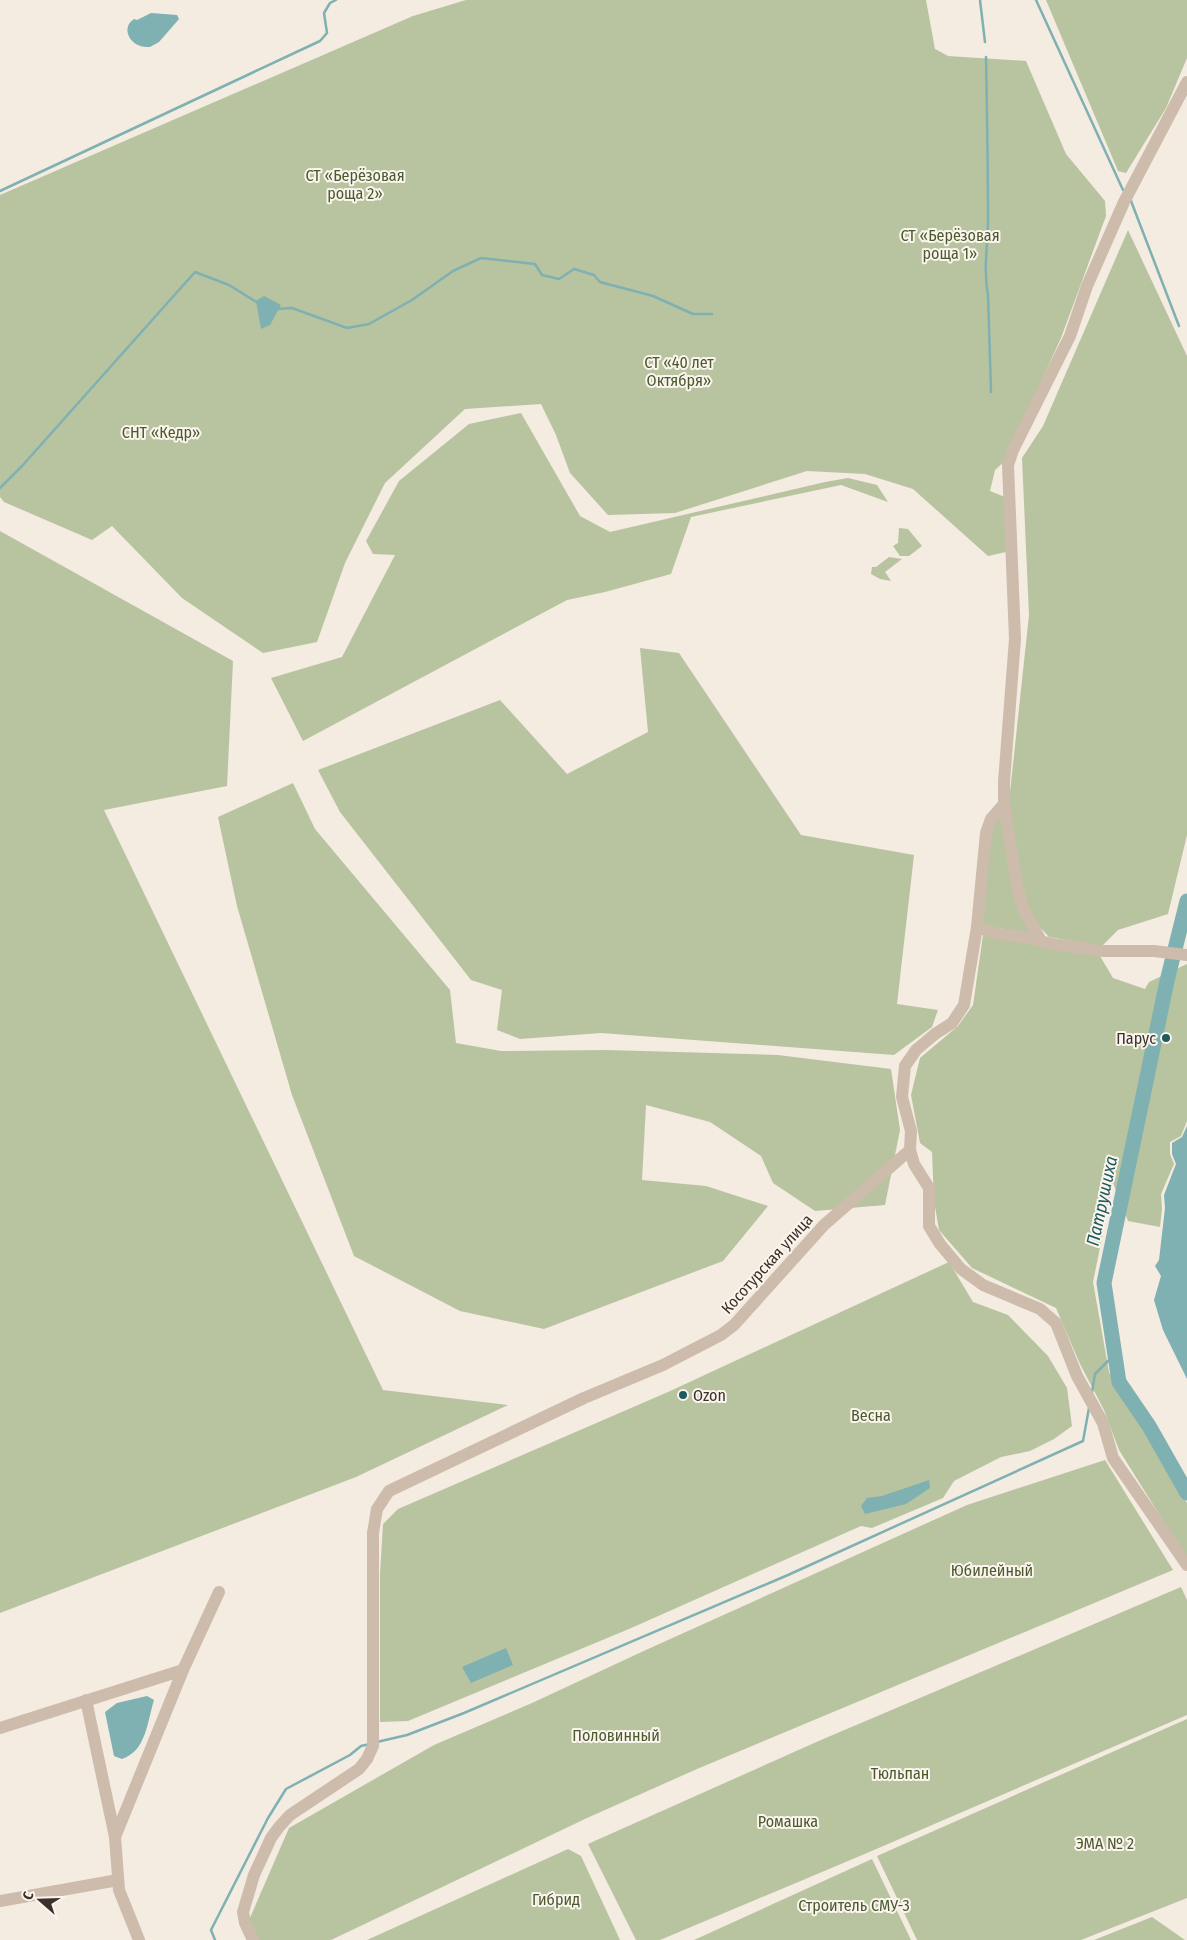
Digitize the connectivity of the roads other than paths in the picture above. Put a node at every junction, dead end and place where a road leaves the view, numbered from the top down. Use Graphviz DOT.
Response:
graph roads {
  1 [pos="1187,82"];
  2 [pos="1004,804"];
  3 [pos="977,927"];
  4 [pos="1041,941"];
  5 [pos="1186,955"];
  6 [pos="910,1150"];
  7 [pos="1187,1565"];
  8 [pos="219,1592"];
  9 [pos="183,1670"];
  10 [pos="86,1700"];
  11 [pos="0,1728"];
  12 [pos="115,1837"];
  13 [pos="118,1880"];
  14 [pos="0,1901"];
  15 [pos="139,1940"];
  16 [pos="253,1940"];
  1 -- 2 [label="street"];
  2 -- 3 [label="street"];
  2 -- 4 [label="street"];
  3 -- 4 [label="street"];
  3 -- 6 [label="street"];
  4 -- 5 [label="street"];
  6 -- 7 [label="street"];
  6 -- 16 [label="street, Косотурская улица"];
  8 -- 9 [label="street"];
  9 -- 10 [label="street"];
  9 -- 12 [label="street"];
  10 -- 11 [label="street"];
  10 -- 12 [label="street"];
  12 -- 13 [label="street"];
  13 -- 14 [label="street"];
  13 -- 15 [label="street"];
}
